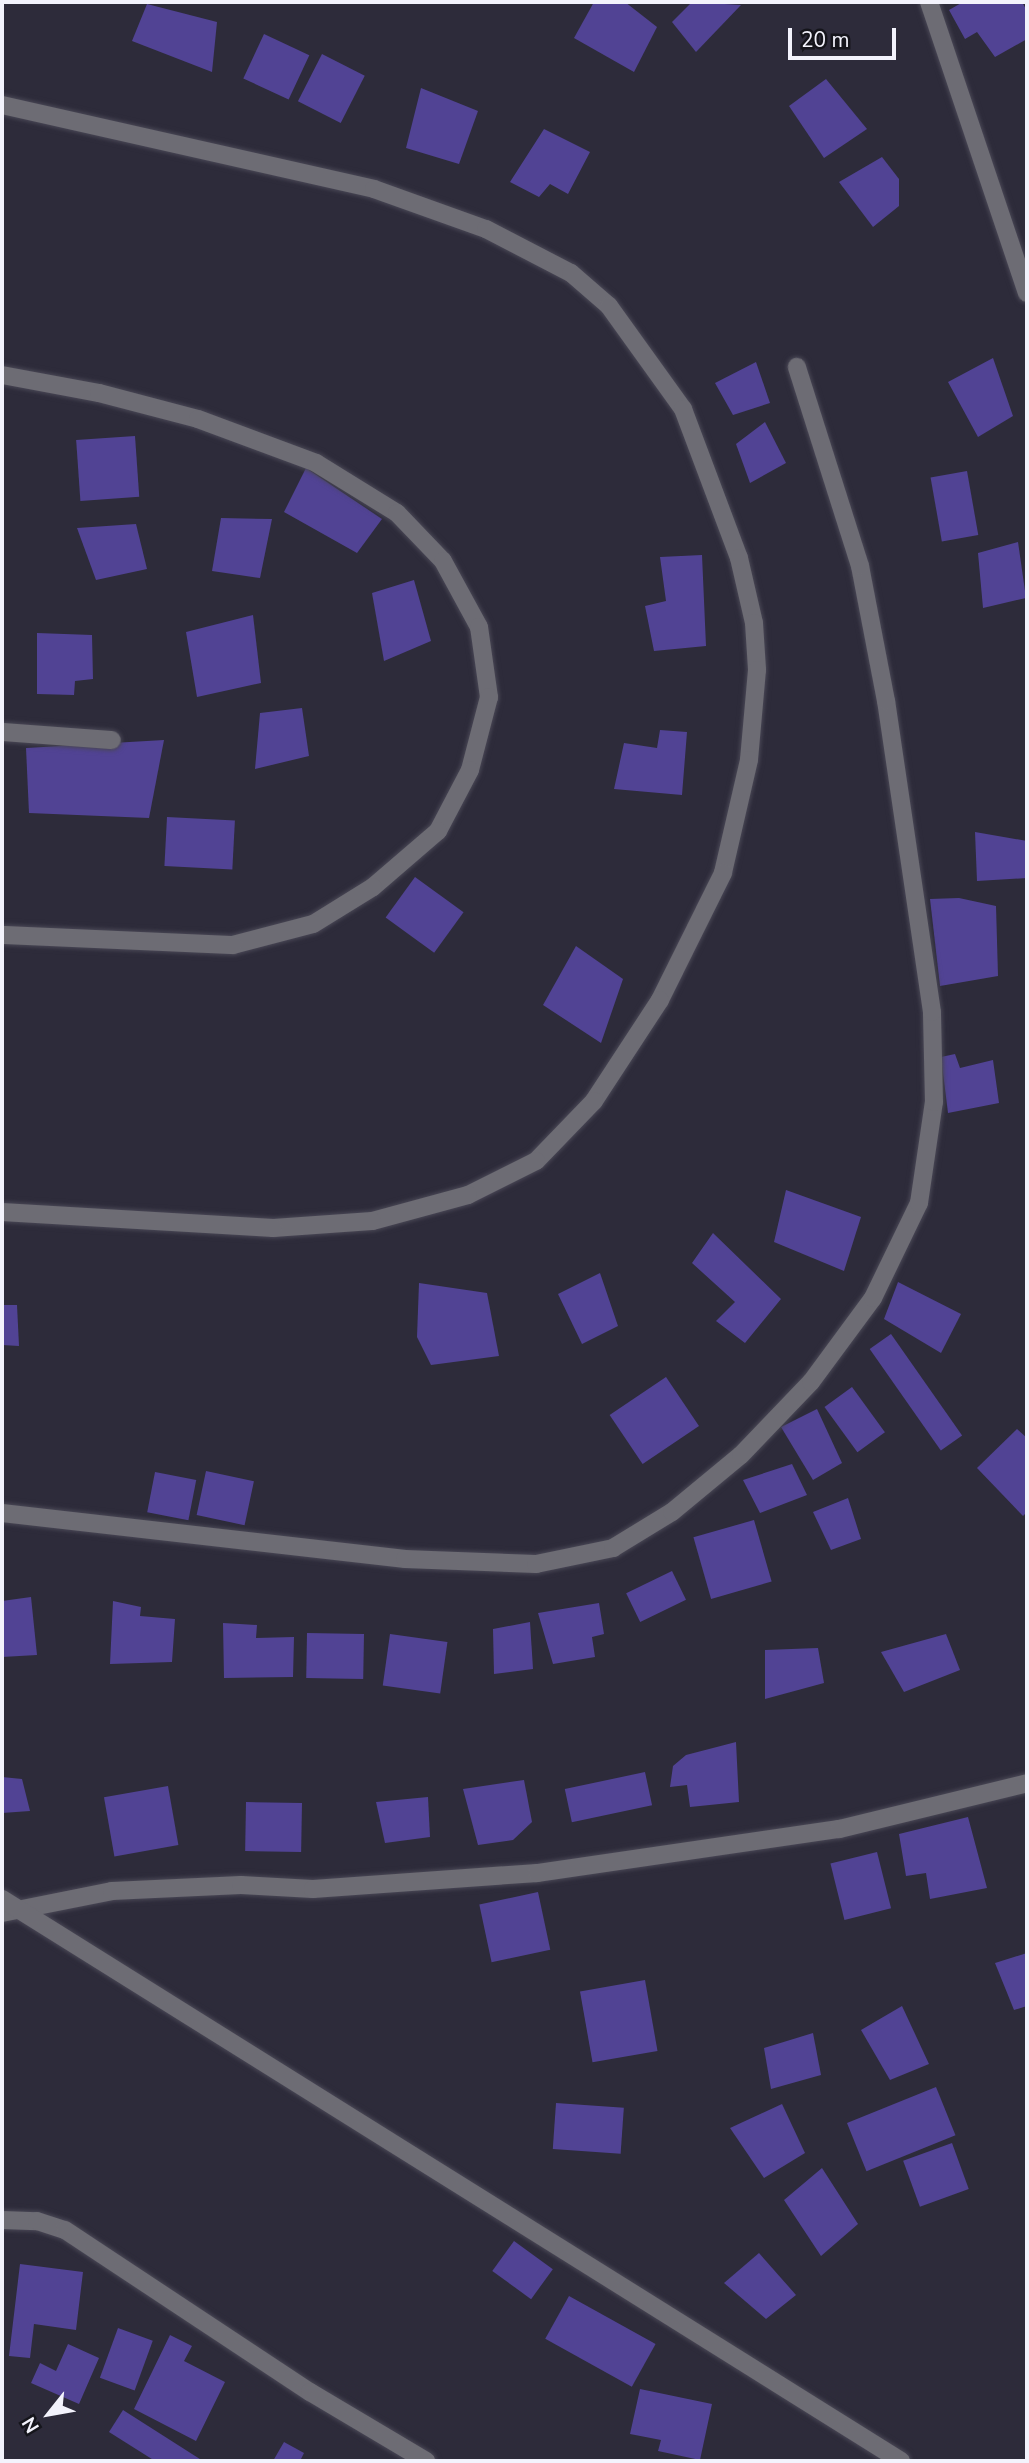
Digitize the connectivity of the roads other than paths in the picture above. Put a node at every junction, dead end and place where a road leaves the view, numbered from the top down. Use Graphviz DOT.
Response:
graph roads {
  1 [pos="929,2"];
  2 [pos="2,105"];
  3 [pos="1027,293"];
  4 [pos="797,367"];
  5 [pos="2,375"];
  6 [pos="2,732"];
  7 [pos="112,740"];
  8 [pos="2,935"];
  9 [pos="2,1212"];
  10 [pos="2,1513"];
  11 [pos="1027,1783"];
  12 [pos="6,1907"];
  13 [pos="2,2220"];
  14 [pos="426,2461"];
  15 [pos="901,2461"];
  1 -- 3 [label="street"];
  2 -- 9 [label="street"];
  4 -- 10 [label="street"];
  5 -- 8 [label="street"];
  6 -- 7 [label="street"];
  11 -- 12 [label="street"];
  12 -- 15 [label="street"];
  13 -- 14 [label="street"];
}
